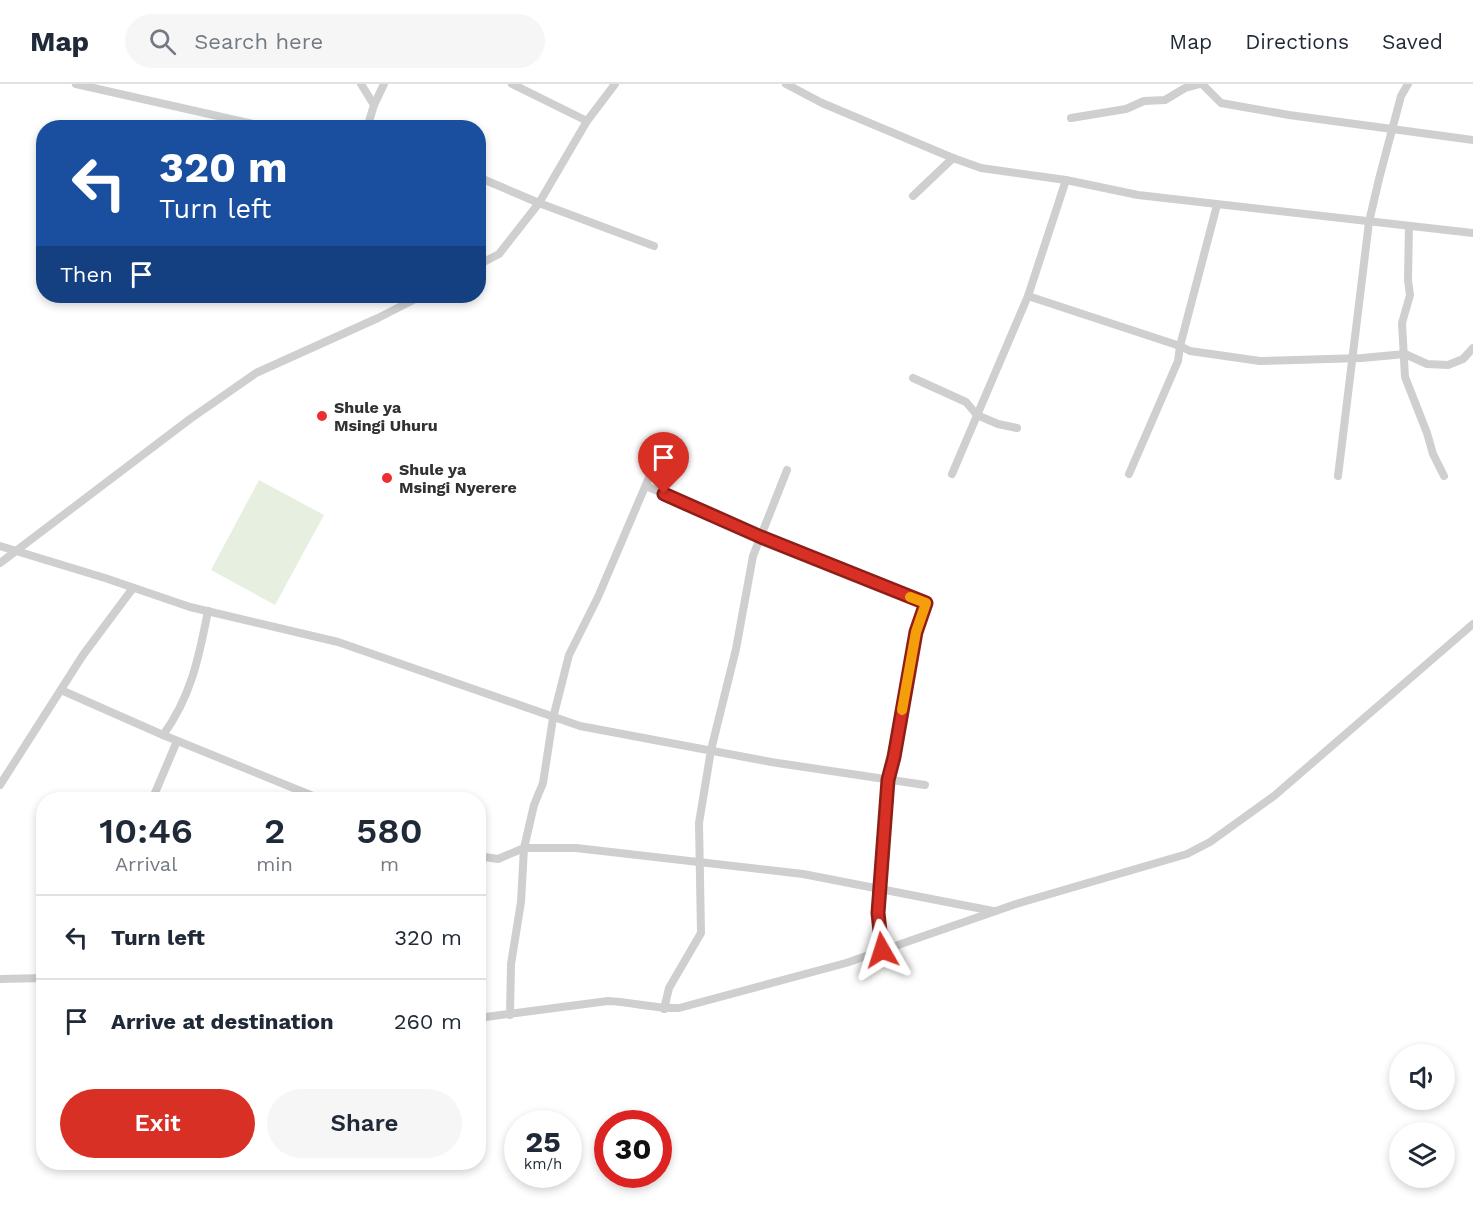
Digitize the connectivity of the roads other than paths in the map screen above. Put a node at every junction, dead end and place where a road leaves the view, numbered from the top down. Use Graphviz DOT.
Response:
graph roads {
  1 [pos="76,84"];
  2 [pos="361,84"];
  3 [pos="384,84"];
  4 [pos="512,84"];
  5 [pos="615,84"];
  6 [pos="786,84"];
  7 [pos="1201,84"];
  8 [pos="1408,84"];
  9 [pos="374,105"];
  10 [pos="1071,118"];
  11 [pos="236,120"];
  12 [pos="369,120"];
  13 [pos="587,121"];
  14 [pos="1392,129"];
  15 [pos="1473,140"];
  16 [pos="953,159"];
  17 [pos="486,180"];
  18 [pos="1066,180"];
  19 [pos="913,196"];
  20 [pos="539,203"];
  21 [pos="1217,205"];
  22 [pos="1369,222"];
  23 [pos="1409,226"];
  24 [pos="1473,233"];
  25 [pos="654,246"];
  26 [pos="486,261"];
  27 [pos="1028,296"];
  28 [pos="407,303"];
  29 [pos="1180,346"];
  30 [pos="1473,348"];
  31 [pos="1405,354"];
  32 [pos="1353,358"];
  33 [pos="913,378"];
  34 [pos="977,415"];
  35 [pos="1017,428"];
  36 [pos="653,468"];
  37 [pos="787,470"];
  38 [pos="952,474"];
  39 [pos="1129,474"];
  40 [pos="1338,476"];
  41 [pos="1444,476"];
  42 [pos="646,486"];
  43 [pos="761,537"];
  44 [pos="0,546"];
  45 [pos="16,552"];
  46 [pos="0,563"];
  47 [pos="133,588"];
  48 [pos="208,611"];
  49 [pos="1473,624"];
  50 [pos="61,690"];
  51 [pos="553,718"];
  52 [pos="163,735"];
  53 [pos="177,741"];
  54 [pos="711,750"];
  55 [pos="888,780"];
  56 [pos="0,785"];
  57 [pos="925,785"];
  58 [pos="155,792"];
  59 [pos="303,792"];
  60 [pos="524,848"];
  61 [pos="486,857"];
  62 [pos="699,862"];
  63 [pos="880,889"];
  64 [pos="993,911"];
  65 [pos="882,950"];
  66 [pos="36,978"];
  67 [pos="0,979"];
  68 [pos="664,1009"];
  69 [pos="510,1015"];
  70 [pos="486,1017"];
  1 -- 11 [label="street"];
  2 -- 9 [label="street"];
  3 -- 9 [label="street"];
  4 -- 13 [label="street"];
  5 -- 13 [label="street"];
  6 -- 16 [label="street"];
  7 -- 10 [label="street"];
  7 -- 14 [label="street"];
  8 -- 14 [label="street"];
  9 -- 12 [label="street"];
  13 -- 20 [label="street"];
  14 -- 15 [label="street"];
  14 -- 22 [label="street"];
  16 -- 18 [label="street"];
  16 -- 19 [label="street"];
  17 -- 20 [label="street"];
  18 -- 21 [label="street"];
  18 -- 27 [label="street"];
  20 -- 25 [label="street"];
  20 -- 26 [label="street"];
  21 -- 22 [label="street"];
  21 -- 29 [label="street"];
  22 -- 23 [label="street"];
  22 -- 32 [label="street"];
  23 -- 24 [label="street"];
  23 -- 31 [label="street"];
  27 -- 29 [label="street"];
  27 -- 34 [label="street"];
  28 -- 45 [label="street"];
  29 -- 32 [label="street"];
  29 -- 39 [label="street"];
  30 -- 31 [label="street"];
  31 -- 32 [label="street"];
  31 -- 41 [label="street"];
  32 -- 40 [label="street"];
  33 -- 34 [label="street"];
  34 -- 35 [label="street"];
  34 -- 38 [label="street"];
  36 -- 42 [label="street"];
  37 -- 43 [label="street"];
  42 -- 43 [label="street"];
  42 -- 51 [label="street"];
  43 -- 54 [label="street"];
  43 -- 55 [label="street"];
  44 -- 45 [label="street"];
  45 -- 46 [label="street"];
  45 -- 47 [label="street"];
  47 -- 48 [label="street"];
  47 -- 50 [label="street"];
  48 -- 51 [label="street"];
  48 -- 52 [label="street"];
  49 -- 64 [label="street"];
  50 -- 52 [label="street"];
  50 -- 56 [label="street"];
  51 -- 54 [label="street"];
  51 -- 60 [label="street"];
  52 -- 53 [label="street"];
  53 -- 58 [label="street"];
  53 -- 59 [label="street"];
  54 -- 55 [label="street"];
  54 -- 62 [label="street"];
  55 -- 57 [label="street"];
  55 -- 63 [label="street"];
  60 -- 61 [label="street"];
  60 -- 62 [label="street"];
  60 -- 69 [label="street"];
  62 -- 63 [label="street"];
  62 -- 68 [label="street"];
  63 -- 64 [label="street"];
  63 -- 65 [label="street"];
  64 -- 65 [label="street"];
  65 -- 68 [label="street"];
  66 -- 67 [label="street"];
  68 -- 69 [label="street"];
  69 -- 70 [label="street"];
}
